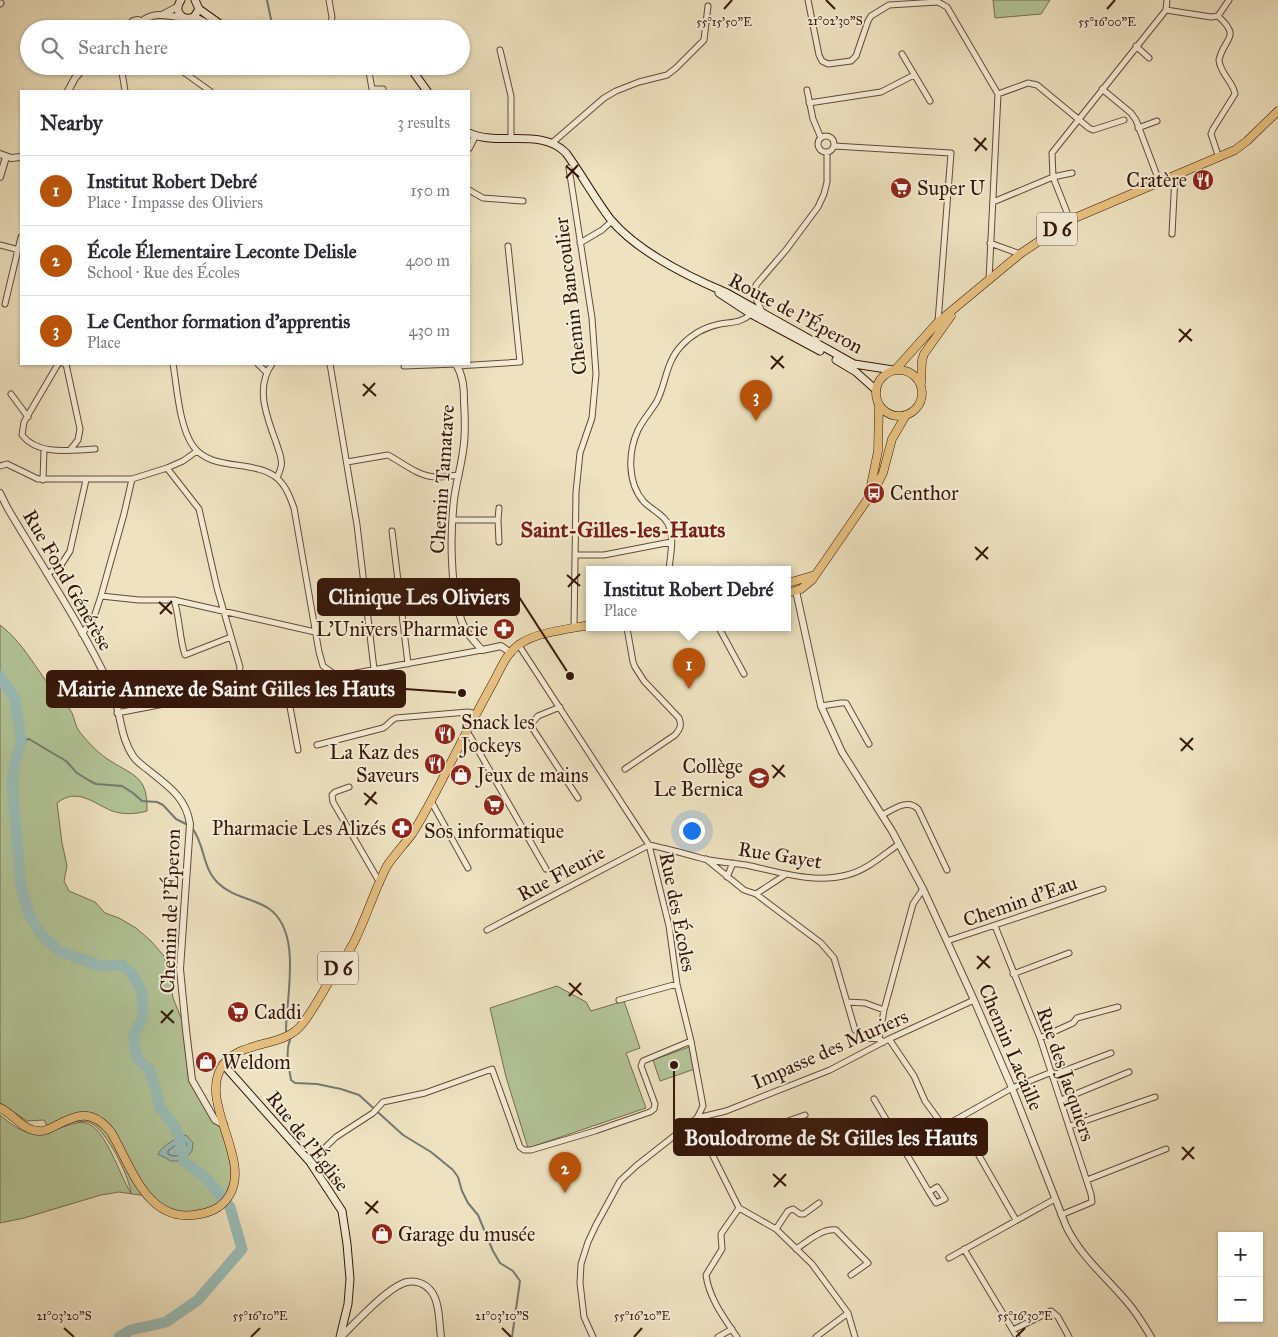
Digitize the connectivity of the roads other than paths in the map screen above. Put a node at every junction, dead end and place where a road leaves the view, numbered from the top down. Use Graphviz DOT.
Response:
graph roads {
  1 [pos="195,0"];
  2 [pos="329,0"];
  3 [pos="808,0"];
  4 [pos="1167,0"];
  5 [pos="1229,0"];
  6 [pos="179,2"];
  7 [pos="887,2"];
  8 [pos="708,6"];
  9 [pos="199,9"];
  10 [pos="1166,10"];
  11 [pos="162,15"];
  12 [pos="1218,16"];
  13 [pos="181,17"];
  14 [pos="194,17"];
  15 [pos="146,20"];
  16 [pos="200,20"];
  17 [pos="214,20"];
  18 [pos="332,20"];
  19 [pos="1136,46"];
  20 [pos="500,50"];
  21 [pos="902,54"];
  22 [pos="1149,58"];
  23 [pos="78,75"];
  24 [pos="122,75"];
  25 [pos="188,75"];
  26 [pos="370,75"];
  27 [pos="415,75"];
  28 [pos="914,75"];
  29 [pos="383,89"];
  30 [pos="1102,89"];
  31 [pos="69,90"];
  32 [pos="125,90"];
  33 [pos="209,90"];
  34 [pos="426,90"];
  35 [pos="807,90"];
  36 [pos="998,94"];
  37 [pos="930,101"];
  38 [pos="809,102"];
  39 [pos="1278,111"];
  40 [pos="1078,119"];
  41 [pos="1124,120"];
  42 [pos="1157,121"];
  43 [pos="1138,128"];
  44 [pos="472,134"];
  45 [pos="511,138"];
  46 [pos="821,138"];
  47 [pos="552,143"];
  48 [pos="834,146"];
  49 [pos="827,152"];
  50 [pos="3,156"];
  51 [pos="20,157"];
  52 [pos="1219,158"];
  53 [pos="569,168"];
  54 [pos="1072,173"];
  55 [pos="1175,175"];
  56 [pos="1054,177"];
  57 [pos="0,178"];
  58 [pos="1159,181"];
  59 [pos="470,191"];
  60 [pos="523,201"];
  61 [pos="993,202"];
  62 [pos="1070,220"];
  63 [pos="612,221"];
  64 [pos="1172,234"];
  65 [pos="580,243"];
  66 [pos="990,243"];
  67 [pos="20,244"];
  68 [pos="0,245"];
  69 [pos="508,246"];
  70 [pos="19,250"];
  71 [pos="1020,254"];
  72 [pos="989,280"];
  73 [pos="713,288"];
  74 [pos="5,304"];
  75 [pos="955,309"];
  76 [pos="751,314"];
  77 [pos="764,314"];
  78 [pos="777,322"];
  79 [pos="938,322"];
  80 [pos="470,364"];
  81 [pos="57,365"];
  82 [pos="66,365"];
  83 [pos="173,365"];
  84 [pos="259,365"];
  85 [pos="271,365"];
  86 [pos="330,365"];
  87 [pos="457,365"];
  88 [pos="894,370"];
  89 [pos="266,372"];
  90 [pos="921,385"];
  91 [pos="876,390"];
  92 [pos="11,394"];
  93 [pos="879,405"];
  94 [pos="906,416"];
  95 [pos="28,417"];
  96 [pos="44,449"];
  97 [pos="95,449"];
  98 [pos="70,450"];
  99 [pos="197,451"];
  100 [pos="347,462"];
  101 [pos="0,466"];
  102 [pos="167,468"];
  103 [pos="459,475"];
  104 [pos="277,478"];
  105 [pos="132,479"];
  106 [pos="43,480"];
  107 [pos="86,480"];
  108 [pos="0,493"];
  109 [pos="868,499"];
  110 [pos="499,508"];
  111 [pos="453,520"];
  112 [pos="498,520"];
  113 [pos="392,531"];
  114 [pos="499,542"];
  115 [pos="671,542"];
  116 [pos="575,555"];
  117 [pos="669,566"];
  118 [pos="47,574"];
  119 [pos="817,574"];
  120 [pos="807,577"];
  121 [pos="791,583"];
  122 [pos="792,592"];
  123 [pos="101,596"];
  124 [pos="174,600"];
  125 [pos="225,612"];
  126 [pos="586,626"];
  127 [pos="574,628"];
  128 [pos="627,631"];
  129 [pos="721,631"];
  130 [pos="315,632"];
  131 [pos="82,634"];
  132 [pos="231,638"];
  133 [pos="518,644"];
  134 [pos="482,650"];
  135 [pos="510,653"];
  136 [pos="408,664"];
  137 [pos="374,670"];
  138 [pos="744,674"];
  139 [pos="337,676"];
  140 [pos="290,685"];
  141 [pos="232,691"];
  142 [pos="821,706"];
  143 [pos="560,707"];
  144 [pos="117,713"];
  145 [pos="476,714"];
  146 [pos="466,733"];
  147 [pos="870,744"];
  148 [pos="317,745"];
  149 [pos="298,750"];
  150 [pos="625,769"];
  151 [pos="349,788"];
  152 [pos="578,798"];
  153 [pos="431,801"];
  154 [pos="882,815"];
  155 [pos="899,844"];
  156 [pos="649,845"];
  157 [pos="706,859"];
  158 [pos="732,863"];
  159 [pos="468,868"];
  160 [pos="546,869"];
  161 [pos="947,870"];
  162 [pos="785,875"];
  163 [pos="727,877"];
  164 [pos="380,884"];
  165 [pos="923,889"];
  166 [pos="1103,889"];
  167 [pos="756,894"];
  168 [pos="995,926"];
  169 [pos="486,930"];
  170 [pos="947,941"];
  171 [pos="1069,953"];
  172 [pos="1013,974"];
  173 [pos="677,984"];
  174 [pos="619,1000"];
  175 [pos="974,1000"];
  176 [pos="847,1002"];
  177 [pos="1118,1007"];
  178 [pos="884,1010"];
  179 [pos="1040,1038"];
  180 [pos="884,1040"];
  181 [pos="691,1041"];
  182 [pos="1111,1053"];
  183 [pos="223,1064"];
  184 [pos="1128,1072"];
  185 [pos="1053,1074"];
  186 [pos="1012,1088"];
  187 [pos="1155,1097"];
  188 [pos="874,1099"];
  189 [pos="1061,1100"];
  190 [pos="0,1108"];
  191 [pos="805,1115"];
  192 [pos="697,1118"];
  193 [pos="958,1119"];
  194 [pos="224,1125"];
  195 [pos="944,1126"];
  196 [pos="1070,1126"];
  197 [pos="709,1149"];
  198 [pos="904,1149"];
  199 [pos="1166,1149"];
  200 [pos="310,1162"];
  201 [pos="1087,1180"];
  202 [pos="929,1192"];
  203 [pos="1055,1200"];
  204 [pos="819,1203"];
  205 [pos="739,1208"];
  206 [pos="1061,1215"];
  207 [pos="1016,1220"];
  208 [pos="776,1229"];
  209 [pos="796,1249"];
  210 [pos="964,1250"];
  211 [pos="949,1258"];
  212 [pos="851,1275"];
  213 [pos="848,1313"];
  214 [pos="732,1329"];
  215 [pos="1013,1330"];
  216 [pos="341,1337"];
  217 [pos="441,1337"];
  218 [pos="593,1337"];
  219 [pos="718,1337"];
  220 [pos="737,1337"];
  221 [pos="816,1337"];
  222 [pos="855,1337"];
  223 [pos="1017,1337"];
  224 [pos="1069,1337"];
  225 [pos="1151,1337"];
  1 -- 9 [label="main road"];
  2 -- 18 [label="street"];
  3 -- 7 [label="street"];
  4 -- 10 [label="street"];
  5 -- 12 [label="street"];
  6 -- 11 [label="street"];
  6 -- 13 [label="main road"];
  7 -- 36 [label="street"];
  8 -- 47 [label="street"];
  9 -- 14 [label="main road"];
  9 -- 17 [label="main road"];
  10 -- 12 [label="street"];
  10 -- 19 [label="street"];
  11 -- 13 [label="street"];
  11 -- 15 [label="street"];
  12 -- 52 [label="street"];
  13 -- 14 [label="main road"];
  14 -- 16 [label="main road"];
  19 -- 22 [label="street"];
  19 -- 30 [label="street"];
  20 -- 45 [label="street"];
  21 -- 28 [label="street"];
  23 -- 31 [label="street"];
  24 -- 32 [label="street"];
  25 -- 33 [label="street"];
  26 -- 29 [label="street"];
  27 -- 34 [label="main road"];
  28 -- 37 [label="street"];
  28 -- 38 [label="street"];
  30 -- 40 [label="street"];
  30 -- 43 [label="street"];
  35 -- 38 [label="street"];
  36 -- 40 [label="street"];
  36 -- 61 [label="street"];
  38 -- 46 [label="street"];
  39 -- 52 [label="main road, D 6"];
  40 -- 41 [label="street"];
  40 -- 56 [label="street"];
  42 -- 43 [label="street"];
  43 -- 58 [label="street"];
  44 -- 45 [label="main road"];
  45 -- 47 [label="main road"];
  46 -- 48 [label="street"];
  46 -- 49 [label="street"];
  47 -- 63 [label="main road, Route de l'Éperon"];
  48 -- 49 [label="street"];
  48 -- 79 [label="street"];
  49 -- 77 [label="street"];
  50 -- 51 [label="street"];
  50 -- 57 [label="street"];
  52 -- 55 [label="main road, D 6"];
  53 -- 65 [label="street, Chemin Bancoulier"];
  54 -- 56 [label="street"];
  55 -- 58 [label="main road, D 6"];
  55 -- 64 [label="street"];
  56 -- 61 [label="street"];
  56 -- 62 [label="street"];
  58 -- 62 [label="main road, D 6"];
  59 -- 60 [label="street"];
  61 -- 66 [label="street"];
  62 -- 71 [label="main road, D 6"];
  63 -- 65 [label="street"];
  63 -- 73 [label="main road, Route de l'Éperon"];
  65 -- 116 [label="street, Chemin Bancoulier"];
  66 -- 71 [label="street"];
  66 -- 72 [label="street"];
  67 -- 70 [label="street"];
  68 -- 70 [label="street"];
  69 -- 80 [label="street"];
  70 -- 74 [label="street"];
  71 -- 72 [label="main road, D 6"];
  72 -- 75 [label="main road, D 6"];
  73 -- 76 [label="main road, Route de l'Éperon"];
  73 -- 77 [label="main road, Route de l'Éperon"];
  75 -- 79 [label="main road, D 6"];
  75 -- 90 [label="main road, D 6"];
  76 -- 78 [label="main road"];
  76 -- 91 [label="main road, Route de l'Éperon"];
  76 -- 115 [label="street"];
  77 -- 78 [label="main road, Route de l'Éperon"];
  78 -- 88 [label="main road, Route de l'Éperon"];
  79 -- 88 [label="main road, D 6"];
  81 -- 95 [label="street"];
  82 -- 98 [label="street"];
  83 -- 99 [label="street"];
  84 -- 89 [label="street"];
  85 -- 89 [label="street"];
  86 -- 100 [label="street"];
  87 -- 103 [label="street, Chemin Tamatave"];
  88 -- 90 [label="main road"];
  88 -- 91 [label="main road"];
  89 -- 104 [label="street"];
  90 -- 94 [label="main road"];
  91 -- 93 [label="main road"];
  92 -- 95 [label="street"];
  93 -- 94 [label="main road"];
  93 -- 109 [label="main road"];
  94 -- 109 [label="main road"];
  95 -- 96 [label="street"];
  96 -- 98 [label="street"];
  96 -- 106 [label="street"];
  97 -- 98 [label="street"];
  99 -- 102 [label="street"];
  99 -- 104 [label="street"];
  100 -- 103 [label="street"];
  100 -- 137 [label="street"];
  101 -- 106 [label="street"];
  102 -- 105 [label="street"];
  102 -- 125 [label="street"];
  103 -- 111 [label="street, Chemin Tamatave"];
  104 -- 130 [label="street"];
  105 -- 107 [label="street"];
  105 -- 123 [label="street"];
  106 -- 107 [label="street"];
  107 -- 118 [label="street"];
  108 -- 118 [label="street, Rue Fond Générèse"];
  109 -- 119 [label="main road"];
  110 -- 112 [label="street"];
  111 -- 112 [label="street"];
  111 -- 134 [label="street, Chemin Tamatave"];
  112 -- 114 [label="street"];
  113 -- 136 [label="street"];
  115 -- 116 [label="street"];
  115 -- 117 [label="street"];
  116 -- 127 [label="street, Chemin Bancoulier"];
  118 -- 131 [label="street, Rue Fond Générèse"];
  119 -- 120 [label="main road"];
  119 -- 122 [label="main road"];
  120 -- 121 [label="main road"];
  120 -- 122 [label="main road"];
  122 -- 142 [label="street, Chemin Lacaille"];
  123 -- 124 [label="street"];
  123 -- 131 [label="street"];
  124 -- 125 [label="street"];
  124 -- 132 [label="street"];
  125 -- 130 [label="street"];
  125 -- 132 [label="street"];
  126 -- 127 [label="main road, D 6"];
  127 -- 133 [label="main road, D 6"];
  128 -- 150 [label="street"];
  129 -- 138 [label="street"];
  130 -- 139 [label="street"];
  131 -- 144 [label="street, Rue Fond Générèse"];
  132 -- 141 [label="street"];
  133 -- 135 [label="main road, D 6"];
  133 -- 143 [label="street, Rue des Écoles"];
  134 -- 135 [label="street"];
  134 -- 136 [label="street"];
  135 -- 145 [label="main road, D 6"];
  136 -- 137 [label="street"];
  137 -- 139 [label="street"];
  139 -- 140 [label="street"];
  140 -- 141 [label="street"];
  140 -- 149 [label="street"];
  141 -- 144 [label="street"];
  142 -- 147 [label="street"];
  142 -- 154 [label="street, Chemin Lacaille"];
  143 -- 152 [label="street"];
  143 -- 156 [label="street, Rue des Écoles"];
  144 -- 194 [label="street, Chemin de l'Éperon"];
  145 -- 146 [label="main road, D 6"];
  145 -- 148 [label="street"];
  146 -- 153 [label="main road, D 6"];
  146 -- 160 [label="street"];
  151 -- 164 [label="street"];
  153 -- 159 [label="street"];
  153 -- 164 [label="main road, D 6"];
  154 -- 155 [label="street, Chemin Lacaille"];
  154 -- 161 [label="street"];
  155 -- 162 [label="street, Rue Gayet"];
  155 -- 165 [label="street, Chemin Lacaille"];
  156 -- 157 [label="street, Rue Gayet"];
  156 -- 169 [label="street, Rue Fleurie"];
  156 -- 173 [label="street, Rue des Écoles"];
  157 -- 158 [label="street, Rue Gayet"];
  157 -- 163 [label="street"];
  158 -- 162 [label="street, Rue Gayet"];
  158 -- 163 [label="street"];
  162 -- 167 [label="street"];
  163 -- 167 [label="street"];
  164 -- 183 [label="main road, D 6"];
  165 -- 170 [label="street, Chemin Lacaille"];
  165 -- 178 [label="street"];
  166 -- 168 [label="street, Chemin d'Eau"];
  167 -- 176 [label="street"];
  168 -- 170 [label="street, Chemin d'Eau"];
  168 -- 172 [label="street, Rue des Jacquiers"];
  170 -- 175 [label="street, Chemin Lacaille"];
  171 -- 172 [label="street"];
  172 -- 179 [label="street, Rue des Jacquiers"];
  173 -- 174 [label="street, Rue des Écoles"];
  173 -- 181 [label="street, Rue des Écoles"];
  175 -- 180 [label="street, Impasse des Muriers"];
  175 -- 186 [label="street, Chemin Lacaille"];
  176 -- 178 [label="street"];
  176 -- 180 [label="street"];
  177 -- 179 [label="street"];
  178 -- 180 [label="street"];
  179 -- 185 [label="street, Rue des Jacquiers"];
  180 -- 192 [label="street, Impasse des Muriers"];
  180 -- 195 [label="street"];
  181 -- 192 [label="street, Rue des Écoles"];
  181 -- 200 [label="street"];
  182 -- 185 [label="street"];
  183 -- 194 [label="main road"];
  183 -- 200 [label="main road, Rue de l'Église"];
  184 -- 189 [label="street"];
  185 -- 186 [label="street"];
  185 -- 189 [label="street, Rue des Jacquiers"];
  186 -- 193 [label="street"];
  186 -- 203 [label="street, Chemin Lacaille"];
  187 -- 196 [label="street"];
  188 -- 198 [label="street"];
  189 -- 196 [label="street, Rue des Jacquiers"];
  190 -- 194 [label="main road"];
  191 -- 197 [label="street"];
  192 -- 197 [label="street"];
  192 -- 218 [label="street"];
  193 -- 195 [label="street"];
  193 -- 207 [label="street"];
  195 -- 198 [label="street"];
  196 -- 201 [label="street, Rue des Jacquiers"];
  197 -- 205 [label="street"];
  198 -- 202 [label="street"];
  199 -- 201 [label="street"];
  200 -- 216 [label="main road, Rue de l'Église"];
  201 -- 206 [label="street, Rue des Jacquiers"];
  203 -- 206 [label="street, Chemin Lacaille"];
  203 -- 207 [label="street"];
  204 -- 208 [label="street"];
  205 -- 208 [label="street"];
  205 -- 214 [label="street"];
  206 -- 225 [label="street, Chemin Lacaille"];
  207 -- 210 [label="street"];
  208 -- 209 [label="street"];
  209 -- 212 [label="street"];
  209 -- 213 [label="street"];
  210 -- 211 [label="street"];
  210 -- 215 [label="street"];
  213 -- 221 [label="street"];
  213 -- 222 [label="street"];
  214 -- 219 [label="street"];
  214 -- 220 [label="street"];
  215 -- 223 [label="street"];
  215 -- 224 [label="street"];
  216 -- 217 [label="street"];
}
